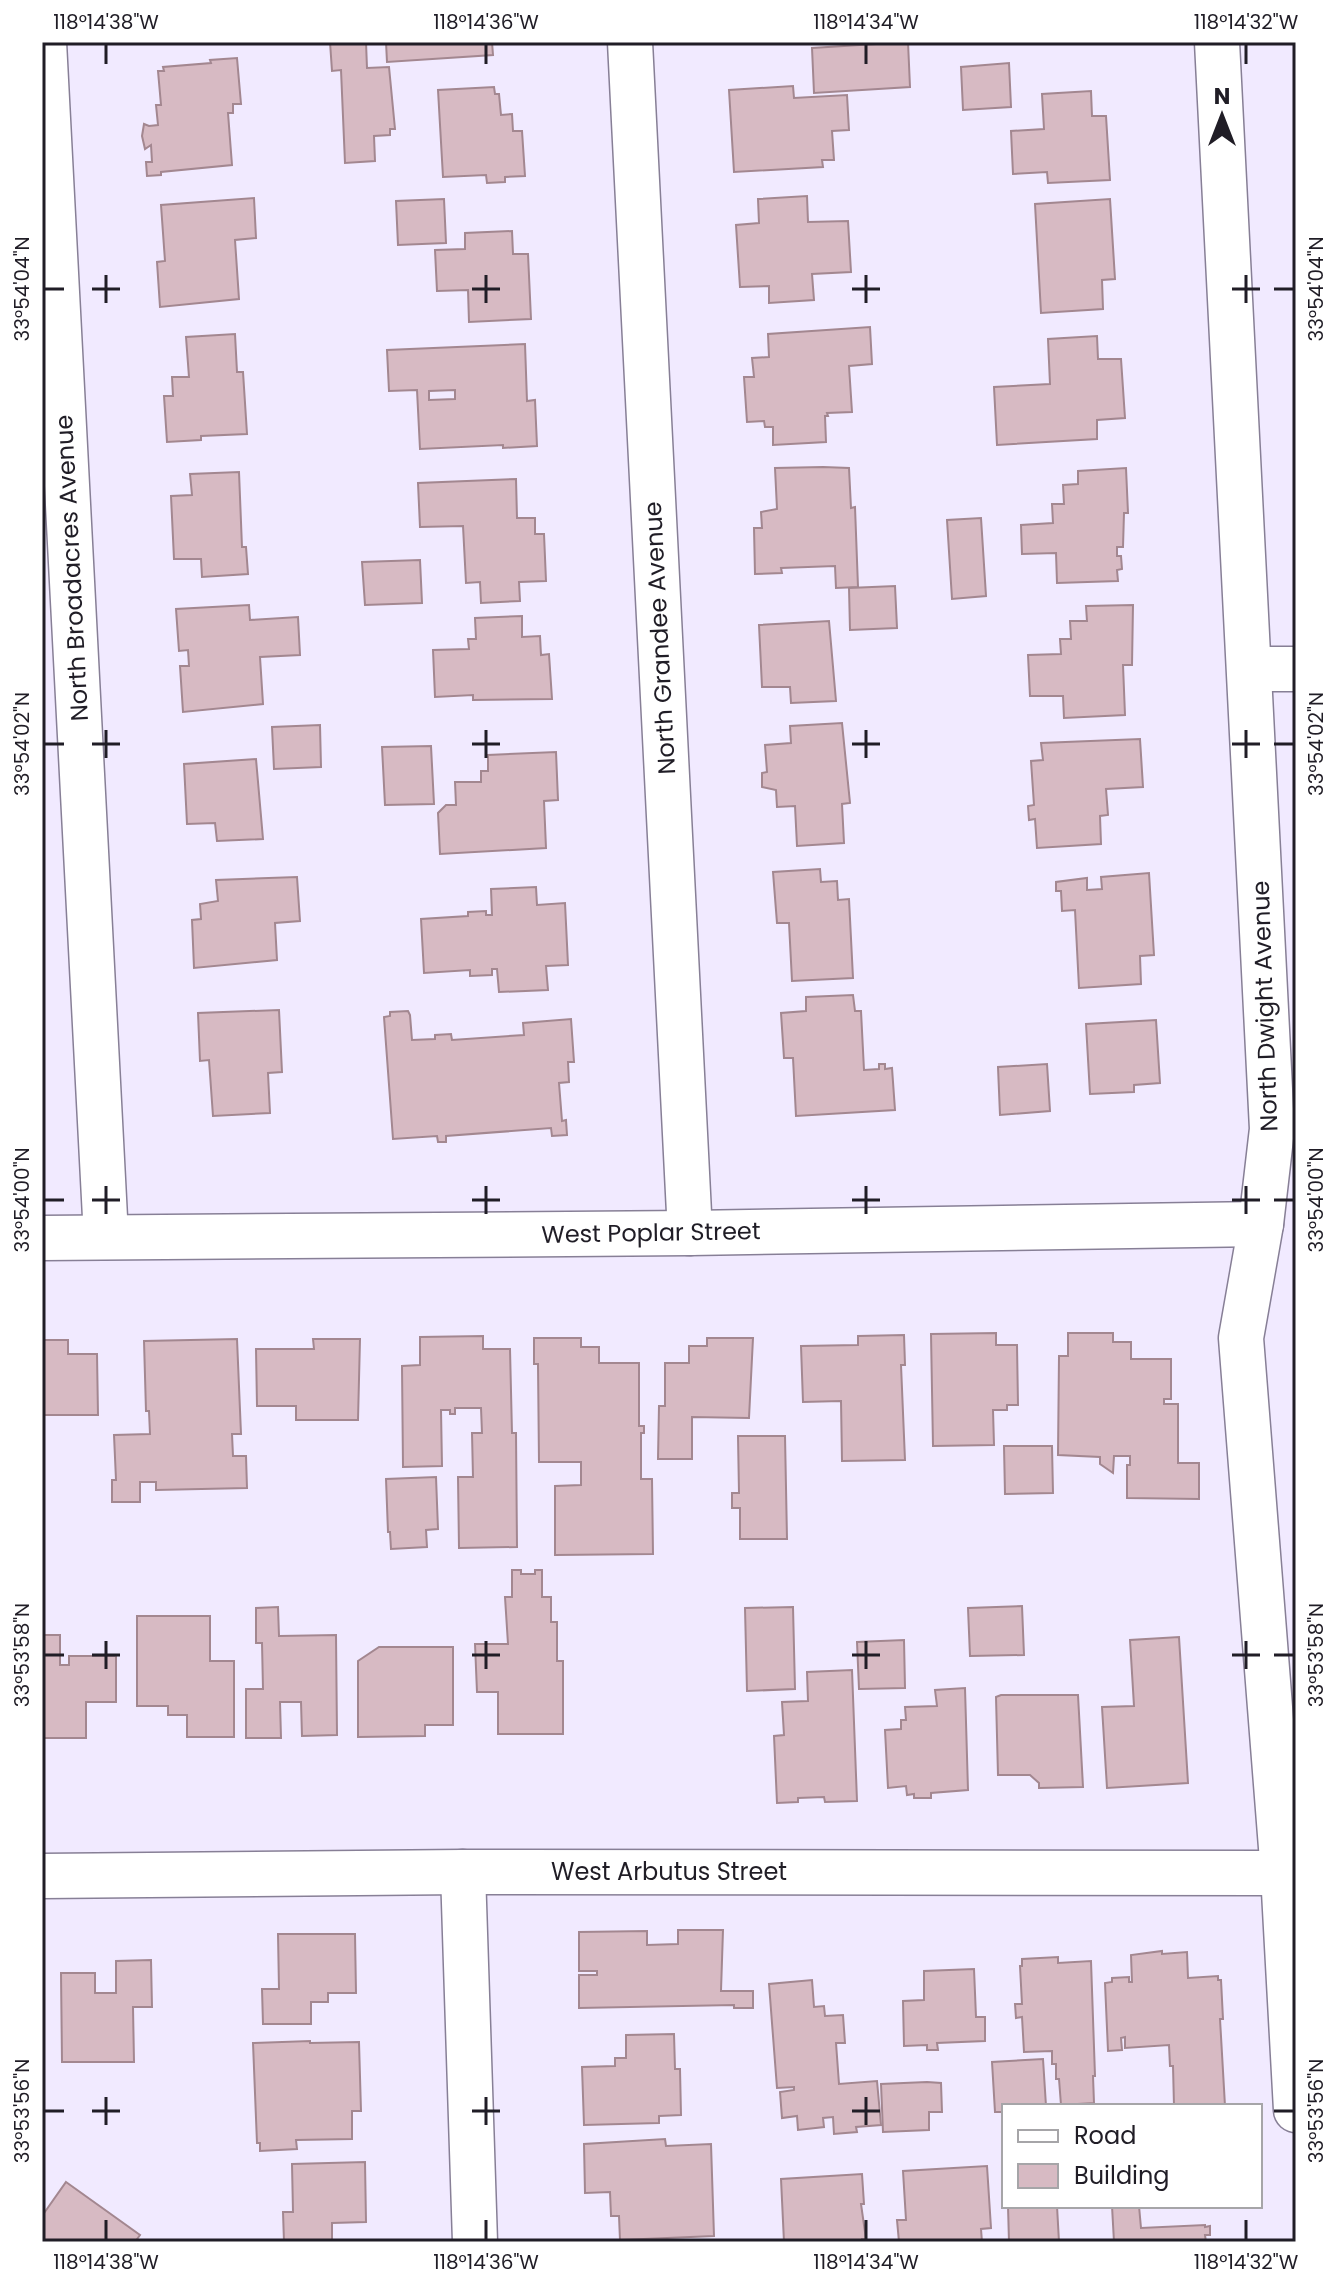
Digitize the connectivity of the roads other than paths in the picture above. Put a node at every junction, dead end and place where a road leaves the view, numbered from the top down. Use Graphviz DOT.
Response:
graph roads {
  1 [pos="44,42"];
  2 [pos="630,42"];
  3 [pos="1217,42"];
  4 [pos="1250,669"];
  5 [pos="1296,669"];
  6 [pos="1261,1224"];
  7 [pos="690,1233"];
  8 [pos="106,1237"];
  9 [pos="42,1238"];
  10 [pos="463,1872"];
  11 [pos="1289,1873"];
  12 [pos="42,1876"];
  13 [pos="1296,2110"];
  14 [pos="475,2242"];
  1 -- 8 [label="street, North Broadacres Avenue"];
  2 -- 7 [label="street, North Grandee Avenue"];
  3 -- 4 [label="street, North Dwight Avenue"];
  4 -- 5 [label="street"];
  4 -- 6 [label="street, North Dwight Avenue"];
  6 -- 7 [label="street, West Poplar Street"];
  6 -- 11 [label="street, North Dwight Avenue"];
  7 -- 8 [label="street, West Poplar Street"];
  8 -- 9 [label="street, West Poplar Street"];
  10 -- 11 [label="street, West Arbutus Street"];
  10 -- 12 [label="street, West Arbutus Street"];
  10 -- 14 [label="street"];
  11 -- 13 [label="street, North Dwight Avenue"];
}
